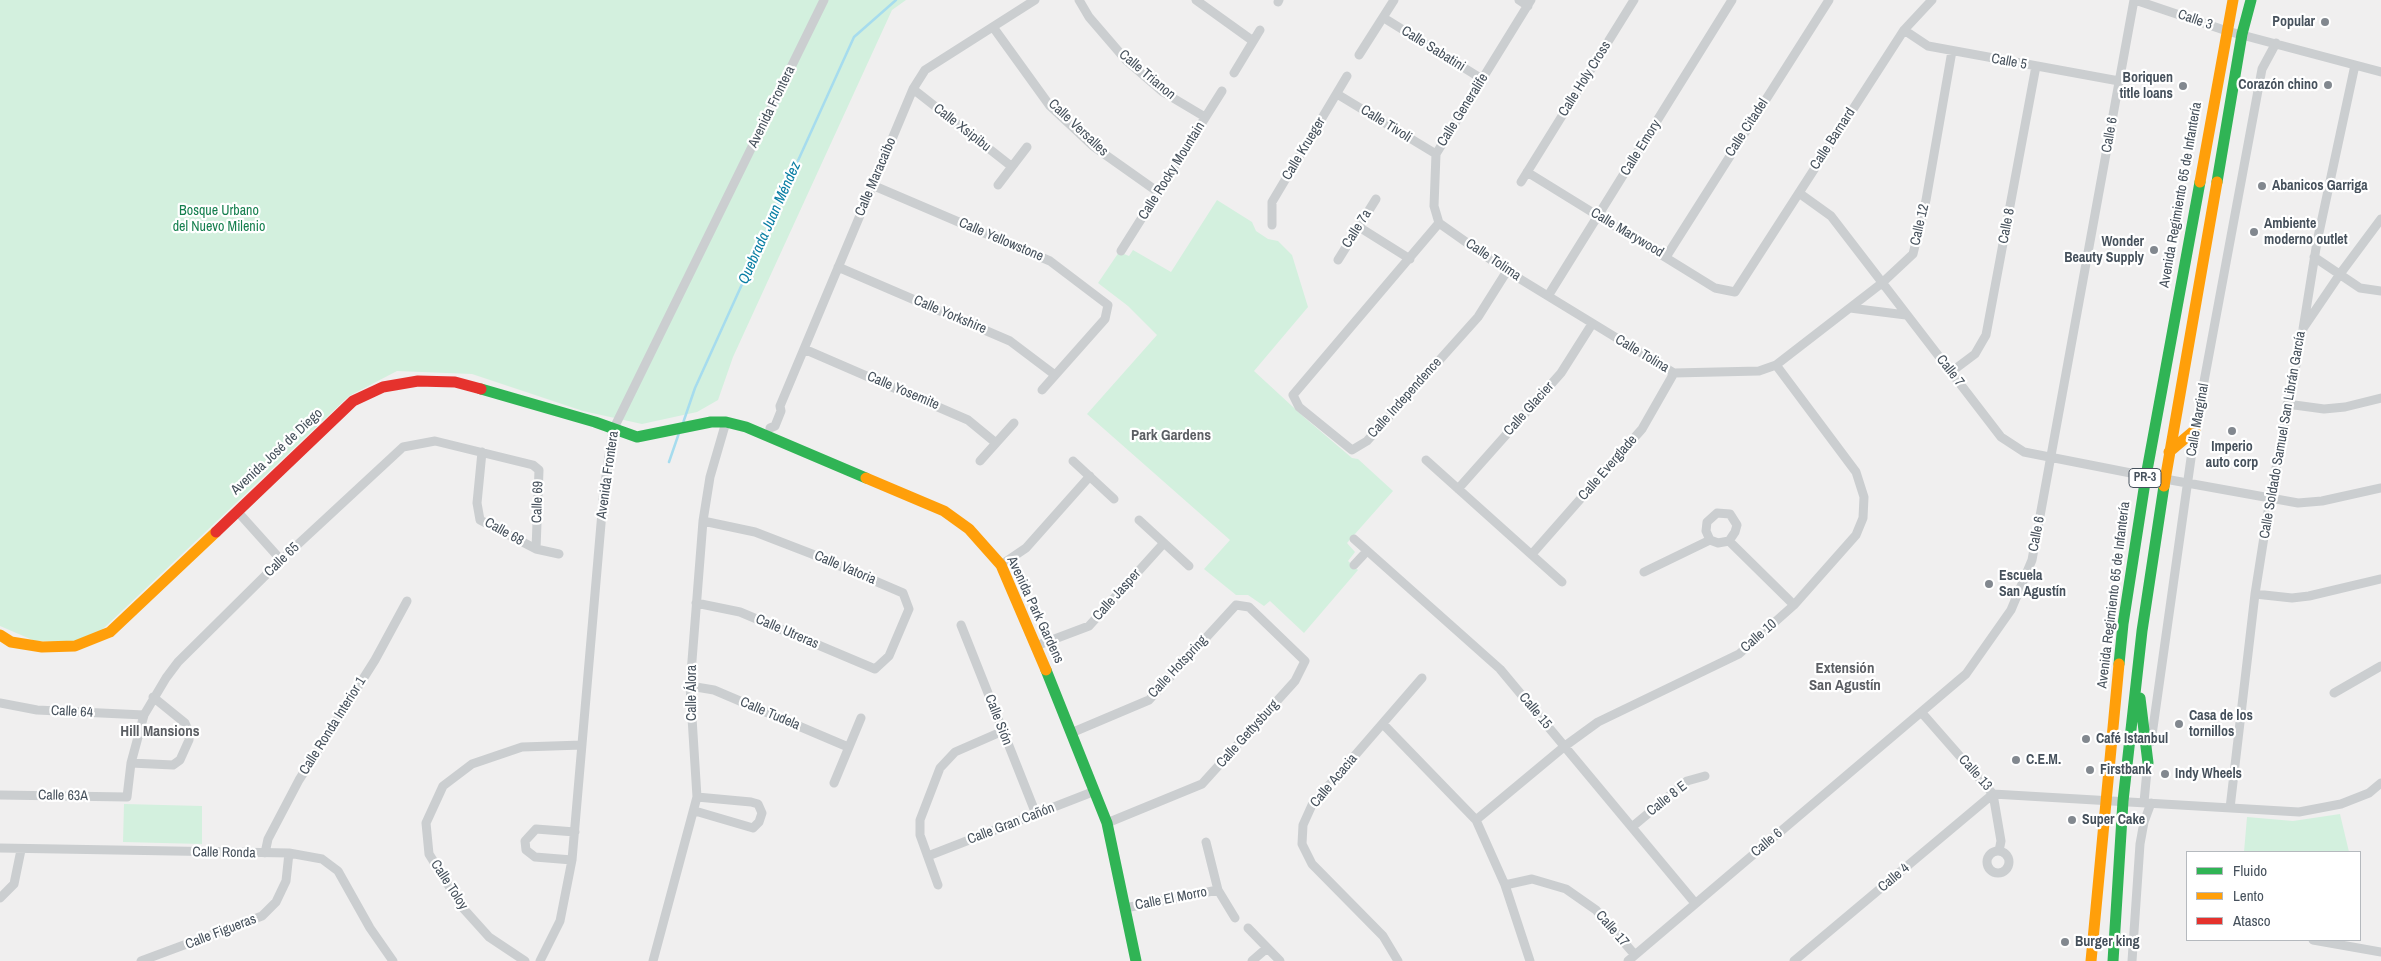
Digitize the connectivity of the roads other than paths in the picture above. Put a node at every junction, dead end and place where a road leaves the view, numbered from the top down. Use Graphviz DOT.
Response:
graph roads {
  1 [pos="824,0"];
  2 [pos="1035,0"];
  3 [pos="1079,0"];
  4 [pos="1196,0"];
  5 [pos="1394,0"];
  6 [pos="1519,0"];
  7 [pos="1634,0"];
  8 [pos="1732,0"];
  9 [pos="1828,0"];
  10 [pos="1932,0"];
  11 [pos="2134,0"];
  12 [pos="2232,0"];
  13 [pos="2251,0"];
  14 [pos="1530,3"];
  15 [pos="1384,18"];
  16 [pos="993,26"];
  17 [pos="1260,30"];
  18 [pos="1904,30"];
  19 [pos="2227,31"];
  20 [pos="2242,34"];
  21 [pos="1253,41"];
  22 [pos="2276,43"];
  23 [pos="1952,51"];
  24 [pos="1359,55"];
  25 [pos="2355,65"];
  26 [pos="2036,66"];
  27 [pos="2381,72"];
  28 [pos="1234,73"];
  29 [pos="1347,76"];
  30 [pos="1482,80"];
  31 [pos="2119,81"];
  32 [pos="913,89"];
  33 [pos="1222,91"];
  34 [pos="1337,94"];
  35 [pos="1206,117"];
  36 [pos="1028,148"];
  37 [pos="1436,154"];
  38 [pos="1012,166"];
  39 [pos="1527,172"];
  40 [pos="1521,182"];
  41 [pos="872,185"];
  42 [pos="998,185"];
  43 [pos="1158,192"];
  44 [pos="1799,193"];
  45 [pos="1376,199"];
  46 [pos="1598,216"];
  47 [pos="2381,219"];
  48 [pos="1439,223"];
  49 [pos="1272,226"];
  50 [pos="1359,227"];
  51 [pos="1121,251"];
  52 [pos="1666,257"];
  53 [pos="2314,257"];
  54 [pos="1338,260"];
  55 [pos="1410,260"];
  56 [pos="838,267"];
  57 [pos="1507,270"];
  58 [pos="2340,274"];
  59 [pos="1740,283"];
  60 [pos="1882,283"];
  61 [pos="2381,291"];
  62 [pos="1548,296"];
  63 [pos="1850,308"];
  64 [pos="1906,315"];
  65 [pos="1592,324"];
  66 [pos="2303,329"];
  67 [pos="804,349"];
  68 [pos="1776,365"];
  69 [pos="1951,372"];
  70 [pos="1674,374"];
  71 [pos="1055,375"];
  72 [pos="1042,390"];
  73 [pos="2381,398"];
  74 [pos="2287,404"];
  75 [pos="726,422"];
  76 [pos="1014,423"];
  77 [pos="613,430"];
  78 [pos="2195,430"];
  79 [pos="768,432"];
  80 [pos="996,443"];
  81 [pos="482,452"];
  82 [pos="2169,452"];
  83 [pos="2051,459"];
  84 [pos="1426,460"];
  85 [pos="980,461"];
  86 [pos="1073,461"];
  87 [pos="526,463"];
  88 [pos="1090,476"];
  89 [pos="2146,476"];
  90 [pos="2165,479"];
  91 [pos="2186,483"];
  92 [pos="2381,488"];
  93 [pos="1458,489"];
  94 [pos="1114,499"];
  95 [pos="2270,499"];
  96 [pos="237,511"];
  97 [pos="1139,520"];
  98 [pos="703,521"];
  99 [pos="1354,539"];
  100 [pos="1710,540"];
  101 [pos="1729,541"];
  102 [pos="1163,544"];
  103 [pos="536,549"];
  104 [pos="1366,551"];
  105 [pos="559,554"];
  106 [pos="1532,554"];
  107 [pos="281,560"];
  108 [pos="1001,565"];
  109 [pos="1354,565"];
  110 [pos="1189,566"];
  111 [pos="1644,572"];
  112 [pos="2381,579"];
  113 [pos="1562,582"];
  114 [pos="2255,594"];
  115 [pos="407,601"];
  116 [pos="696,603"];
  117 [pos="1794,605"];
  118 [pos="1249,607"];
  119 [pos="961,625"];
  120 [pos="0,636"];
  121 [pos="1036,646"];
  122 [pos="2381,666"];
  123 [pos="875,669"];
  124 [pos="2136,676"];
  125 [pos="1422,678"];
  126 [pos="690,686"];
  127 [pos="2334,693"];
  128 [pos="153,697"];
  129 [pos="0,703"];
  130 [pos="1922,713"];
  131 [pos="144,715"];
  132 [pos="861,718"];
  133 [pos="1383,724"];
  134 [pos="1003,732"];
  135 [pos="1071,734"];
  136 [pos="582,745"];
  137 [pos="1565,746"];
  138 [pos="848,747"];
  139 [pos="131,763"];
  140 [pos="2148,763"];
  141 [pos="1705,776"];
  142 [pos="834,783"];
  143 [pos="2381,783"];
  144 [pos="1095,791"];
  145 [pos="1993,794"];
  146 [pos="0,795"];
  147 [pos="127,797"];
  148 [pos="697,797"];
  149 [pos="2106,800"];
  150 [pos="2123,801"];
  151 [pos="2148,802"];
  152 [pos="2230,808"];
  153 [pos="695,811"];
  154 [pos="1036,814"];
  155 [pos="1476,820"];
  156 [pos="1107,823"];
  157 [pos="1632,827"];
  158 [pos="575,832"];
  159 [pos="1206,842"];
  160 [pos="0,848"];
  161 [pos="21,850"];
  162 [pos="1999,851"];
  163 [pos="265,853"];
  164 [pos="290,853"];
  165 [pos="928,856"];
  166 [pos="572,860"];
  167 [pos="938,885"];
  168 [pos="1505,885"];
  169 [pos="1218,890"];
  170 [pos="0,898"];
  171 [pos="1695,903"];
  172 [pos="1125,908"];
  173 [pos="1235,918"];
  174 [pos="1248,928"];
  175 [pos="2319,941"];
  176 [pos="1268,948"];
  177 [pos="2381,952"];
  178 [pos="1632,958"];
  179 [pos="141,961"];
  180 [pos="394,961"];
  181 [pos="525,961"];
  182 [pos="540,961"];
  183 [pos="653,961"];
  184 [pos="1136,961"];
  185 [pos="1252,961"];
  186 [pos="1280,961"];
  187 [pos="1398,961"];
  188 [pos="1530,961"];
  189 [pos="1794,961"];
  190 [pos="2091,961"];
  191 [pos="2112,961"];
  192 [pos="2132,961"];
  1 -- 77 [label="street, Avenida Frontera"];
  2 -- 16 [label="street, Calle Maracaibo"];
  3 -- 35 [label="street, Calle Trianon"];
  4 -- 21 [label="street"];
  5 -- 15 [label="street"];
  6 -- 14 [label="street"];
  7 -- 39 [label="street, Calle Holy Cross"];
  8 -- 46 [label="street, Calle Emory"];
  9 -- 52 [label="street, Calle Citadel"];
  10 -- 18 [label="street, Calle Barnard"];
  11 -- 19 [label="street, Calle 3"];
  11 -- 31 [label="street, Calle 6"];
  12 -- 19 [label="main road, Avenida Regimiento 65 de Infantería / PR-3"];
  13 -- 20 [label="main road, PR-3"];
  14 -- 30 [label="street, Calle Generalife"];
  15 -- 24 [label="street"];
  15 -- 30 [label="street, Calle Sabatini"];
  16 -- 32 [label="street, Calle Maracaibo"];
  16 -- 43 [label="street, Calle Versalles"];
  17 -- 21 [label="street"];
  18 -- 23 [label="street, Calle 5"];
  18 -- 44 [label="street, Calle Barnard"];
  19 -- 20 [label="street, Calle 3"];
  19 -- 89 [label="main road, Avenida Regimiento 65 de Infantería / PR-3"];
  20 -- 22 [label="street, Calle 3"];
  20 -- 82 [label="main road, PR-3"];
  21 -- 28 [label="street"];
  22 -- 25 [label="street, Calle 3"];
  22 -- 78 [label="street, Calle Marginal"];
  23 -- 26 [label="street, Calle 5"];
  23 -- 60 [label="street, Calle 12"];
  25 -- 27 [label="street, Calle 3"];
  25 -- 53 [label="street, Calle Soldado Samuel San Librán García"];
  26 -- 31 [label="street, Calle 5"];
  26 -- 69 [label="street, Calle 8"];
  29 -- 34 [label="street, Calle Krueger"];
  30 -- 37 [label="street, Calle Generalife"];
  31 -- 83 [label="street, Calle 6"];
  32 -- 38 [label="street, Calle Xsipibu"];
  32 -- 41 [label="street, Calle Maracaibo"];
  33 -- 35 [label="street, Calle Rocky Mountain"];
  34 -- 37 [label="street, Calle Tivoli"];
  34 -- 49 [label="street, Calle Krueger"];
  35 -- 43 [label="street, Calle Rocky Mountain"];
  36 -- 38 [label="street"];
  37 -- 48 [label="street, Calle Generalife"];
  38 -- 42 [label="street"];
  39 -- 40 [label="street"];
  39 -- 46 [label="street, Calle Marywood"];
  41 -- 56 [label="street, Calle Maracaibo"];
  41 -- 71 [label="street, Calle Yellowstone"];
  43 -- 51 [label="street, Calle Rocky Mountain"];
  44 -- 59 [label="street, Calle Barnard"];
  44 -- 60 [label="street, Calle 7"];
  45 -- 50 [label="street, Calle 7a"];
  46 -- 52 [label="street, Calle Marywood"];
  46 -- 62 [label="street, Calle Emory"];
  47 -- 58 [label="street"];
  48 -- 55 [label="street"];
  48 -- 57 [label="street, Calle Tolima"];
  50 -- 54 [label="street, Calle 7a"];
  50 -- 55 [label="street, Calle 7a"];
  52 -- 59 [label="street, Calle Marywood"];
  53 -- 58 [label="street"];
  53 -- 66 [label="street, Calle Soldado Samuel San Librán García"];
  55 -- 57 [label="street, Calle Independence"];
  56 -- 67 [label="street, Calle Maracaibo"];
  56 -- 71 [label="street, Calle Yorkshire"];
  57 -- 62 [label="street, Calle Tolima"];
  58 -- 61 [label="street"];
  58 -- 66 [label="street"];
  60 -- 63 [label="street, Calle 12"];
  60 -- 64 [label="street, Calle 7"];
  62 -- 65 [label="street, Calle Tolina"];
  63 -- 64 [label="street"];
  63 -- 68 [label="street, Calle 12"];
  64 -- 69 [label="street, Calle 7"];
  65 -- 70 [label="street, Calle Tolina"];
  65 -- 93 [label="street, Calle Glacier"];
  66 -- 74 [label="street, Calle Soldado Samuel San Librán García"];
  67 -- 79 [label="street, Calle Maracaibo"];
  67 -- 80 [label="street, Calle Yosemite"];
  68 -- 70 [label="street, Calle Tolina"];
  68 -- 117 [label="street, Calle 10"];
  69 -- 83 [label="street, Calle 7"];
  70 -- 106 [label="street, Calle Everglade"];
  71 -- 72 [label="street"];
  73 -- 74 [label="street"];
  74 -- 95 [label="street, Calle Soldado Samuel San Librán García"];
  75 -- 77 [label="main road, Avenida Park Gardens"];
  75 -- 79 [label="main road, Avenida Park Gardens"];
  75 -- 98 [label="street, Calle Álora"];
  76 -- 80 [label="street"];
  77 -- 96 [label="main road, Avenida José de Diego"];
  77 -- 136 [label="street, Avenida Frontera"];
  78 -- 82 [label="main road"];
  78 -- 91 [label="street, Calle Marginal"];
  79 -- 108 [label="main road, Avenida Park Gardens"];
  80 -- 85 [label="street"];
  81 -- 87 [label="street, Calle 65"];
  81 -- 103 [label="street, Calle 68"];
  81 -- 107 [label="street, Calle 65"];
  82 -- 90 [label="main road, PR-3"];
  83 -- 89 [label="street, Calle 7"];
  83 -- 130 [label="street, Calle 6"];
  84 -- 93 [label="street"];
  86 -- 88 [label="street"];
  87 -- 103 [label="street, Calle 69"];
  88 -- 94 [label="street"];
  88 -- 108 [label="street"];
  89 -- 149 [label="main road, Avenida Regimiento 65 de Infantería / PR-3"];
  90 -- 91 [label="street"];
  90 -- 124 [label="main road, PR-3"];
  91 -- 95 [label="street"];
  91 -- 140 [label="street, Calle Marginal"];
  92 -- 95 [label="street"];
  93 -- 106 [label="street"];
  95 -- 114 [label="street, Calle Soldado Samuel San Librán García"];
  96 -- 107 [label="street"];
  96 -- 120 [label="main road, Avenida José de Diego"];
  97 -- 102 [label="street"];
  98 -- 116 [label="street, Calle Álora"];
  98 -- 123 [label="street, Calle Vatoria"];
  99 -- 104 [label="street, Calle 15"];
  100 -- 101 [label="street"];
  100 -- 101 [label="street"];
  100 -- 111 [label="street"];
  101 -- 117 [label="street"];
  102 -- 110 [label="street"];
  102 -- 121 [label="street, Calle Jasper"];
  103 -- 105 [label="street"];
  104 -- 109 [label="street"];
  104 -- 137 [label="street, Calle 15"];
  106 -- 113 [label="street"];
  107 -- 128 [label="street, Calle 65"];
  108 -- 121 [label="main road, Avenida Park Gardens"];
  112 -- 114 [label="street"];
  114 -- 152 [label="street, Calle Soldado Samuel San Librán García"];
  115 -- 163 [label="street, Calle Ronda Interior 1"];
  116 -- 123 [label="street, Calle Utreras"];
  116 -- 126 [label="street, Calle Álora"];
  117 -- 137 [label="street, Calle 10"];
  118 -- 135 [label="street, Calle Hotspring"];
  118 -- 156 [label="street, Calle Gettysburg"];
  119 -- 134 [label="street, Calle Sión"];
  121 -- 135 [label="main road, Avenida Park Gardens"];
  122 -- 127 [label="street"];
  124 -- 140 [label="main road"];
  124 -- 150 [label="main road, PR-3"];
  125 -- 133 [label="street, Calle Acacia"];
  126 -- 138 [label="street, Calle Tudela"];
  126 -- 148 [label="street, Calle Álora"];
  128 -- 131 [label="street, Calle 65"];
  128 -- 139 [label="street"];
  129 -- 131 [label="street, Calle 64"];
  130 -- 145 [label="street, Calle 13"];
  130 -- 171 [label="street, Calle 6"];
  131 -- 139 [label="street, Calle 65"];
  132 -- 138 [label="street"];
  133 -- 155 [label="street"];
  133 -- 187 [label="street, Calle Acacia"];
  134 -- 154 [label="street, Calle Sión"];
  134 -- 165 [label="street"];
  135 -- 144 [label="main road, Avenida Park Gardens"];
  136 -- 158 [label="street, Avenida Frontera"];
  136 -- 181 [label="street, Calle Toloy"];
  137 -- 155 [label="street, Calle 10"];
  137 -- 157 [label="street, Calle 15"];
  138 -- 142 [label="street"];
  139 -- 147 [label="street, Calle 65"];
  140 -- 151 [label="street, Calle Marginal"];
  141 -- 157 [label="street, Calle 8 E"];
  143 -- 152 [label="street, Calle 13"];
  144 -- 154 [label="street, Calle Gran Cañón"];
  144 -- 156 [label="main road, Avenida Park Gardens"];
  145 -- 149 [label="street, Calle 13"];
  145 -- 162 [label="street"];
  145 -- 189 [label="street, Calle 4"];
  146 -- 147 [label="street, Calle 63A"];
  148 -- 153 [label="street, Calle Álora"];
  148 -- 153 [label="street"];
  149 -- 150 [label="street, Calle 13"];
  149 -- 190 [label="main road, Avenida Regimiento 65 de Infantería / PR-3"];
  150 -- 151 [label="street, Calle 13"];
  150 -- 191 [label="main road, PR-3"];
  151 -- 152 [label="street, Calle 13"];
  151 -- 192 [label="street, Calle Marginal"];
  153 -- 183 [label="street, Calle Álora"];
  154 -- 165 [label="street, Calle Gran Cañón"];
  155 -- 168 [label="street"];
  156 -- 172 [label="main road, Avenida Park Gardens"];
  157 -- 171 [label="street, Calle 15"];
  158 -- 166 [label="street, Avenida Frontera"];
  158 -- 166 [label="street"];
  159 -- 169 [label="street, Calle El Morro"];
  160 -- 161 [label="street, Calle Ronda"];
  161 -- 163 [label="street, Calle Ronda"];
  161 -- 170 [label="street"];
  163 -- 164 [label="street, Calle Ronda"];
  164 -- 179 [label="street, Calle Figueras"];
  164 -- 180 [label="street, Calle Ronda"];
  165 -- 167 [label="street"];
  166 -- 182 [label="street, Avenida Frontera"];
  168 -- 178 [label="street, Calle 17"];
  168 -- 188 [label="street"];
  169 -- 172 [label="street, Calle El Morro"];
  169 -- 173 [label="street, Calle El Morro"];
  171 -- 178 [label="street, Calle 6"];
  172 -- 184 [label="main road, Avenida Park Gardens"];
  174 -- 176 [label="street"];
  175 -- 177 [label="street"];
  176 -- 185 [label="street"];
  176 -- 186 [label="street"];
}
